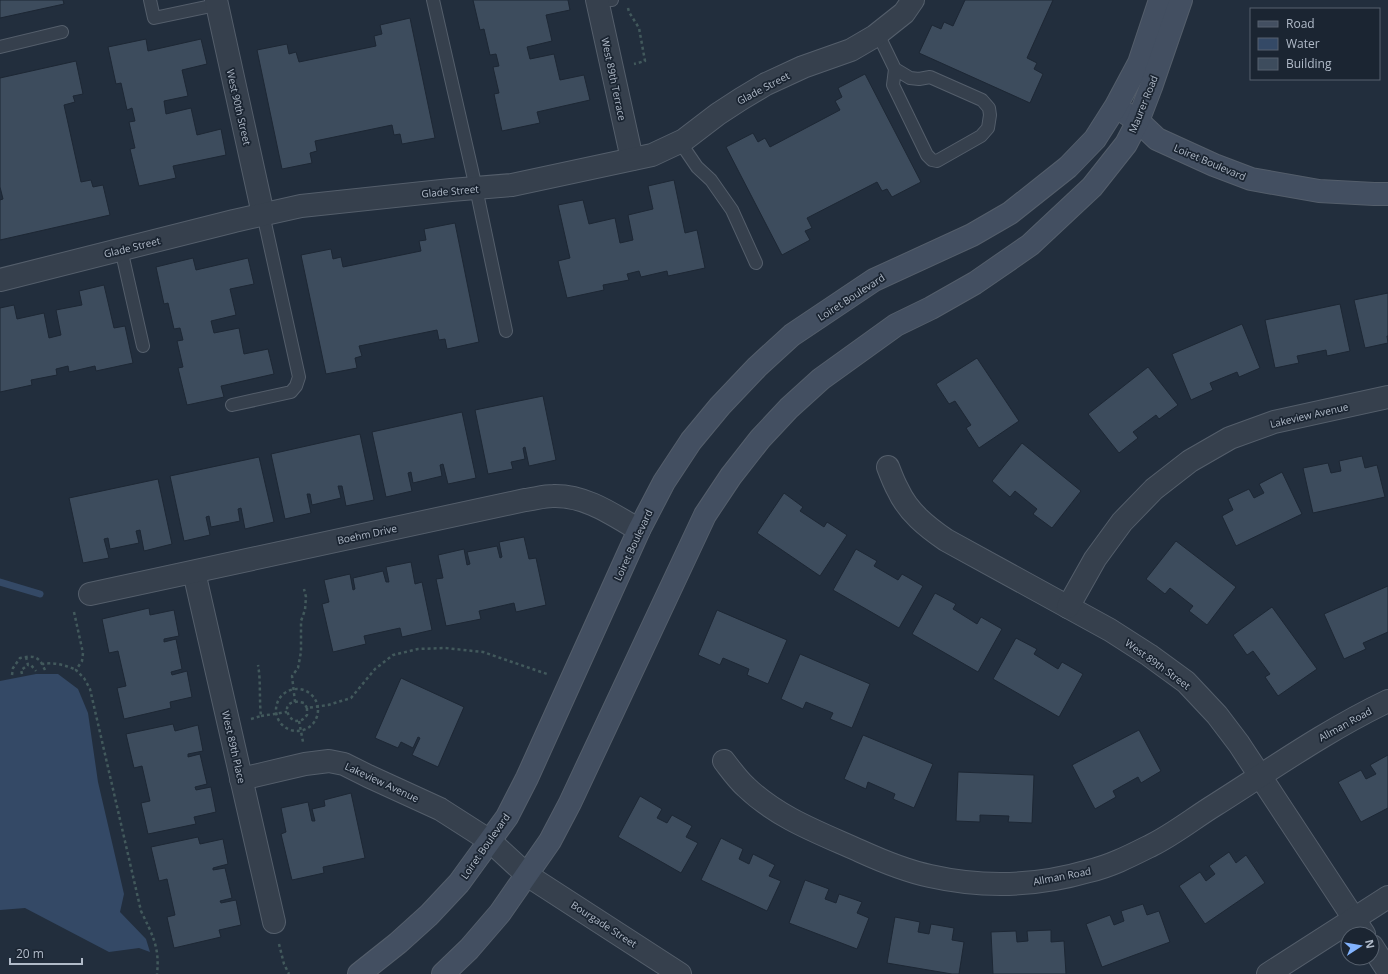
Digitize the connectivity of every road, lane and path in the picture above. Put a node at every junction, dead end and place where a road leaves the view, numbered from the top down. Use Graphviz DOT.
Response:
graph roads {
  1 [pos="150,0"];
  2 [pos="433,0"];
  3 [pos="602,0"];
  4 [pos="913,0"];
  5 [pos="1160,0"];
  6 [pos="1181,0"];
  7 [pos="216,2"];
  8 [pos="628,6"];
  9 [pos="62,32"];
  10 [pos="877,35"];
  11 [pos="0,46"];
  12 [pos="632,65"];
  13 [pos="895,69"];
  14 [pos="1116,106"];
  15 [pos="1138,121"];
  16 [pos="680,142"];
  17 [pos="632,158"];
  18 [pos="476,188"];
  19 [pos="1388,194"];
  20 [pos="1010,213"];
  21 [pos="263,214"];
  22 [pos="121,249"];
  23 [pos="756,263"];
  24 [pos="0,280"];
  25 [pos="506,331"];
  26 [pos="143,346"];
  27 [pos="1388,397"];
  28 [pos="232,405"];
  29 [pos="888,467"];
  30 [pos="639,530"];
  31 [pos="194,572"];
  32 [pos="304,589"];
  33 [pos="90,594"];
  34 [pos="1068,607"];
  35 [pos="26,657"];
  36 [pos="42,664"];
  37 [pos="28,665"];
  38 [pos="258,665"];
  39 [pos="45,670"];
  40 [pos="76,670"];
  41 [pos="36,671"];
  42 [pos="22,674"];
  43 [pos="547,674"];
  44 [pos="12,675"];
  45 [pos="293,690"];
  46 [pos="1388,701"];
  47 [pos="294,702"];
  48 [pos="318,706"];
  49 [pos="307,708"];
  50 [pos="287,712"];
  51 [pos="276,714"];
  52 [pos="261,716"];
  53 [pos="228,724"];
  54 [pos="724,761"];
  55 [pos="1261,776"];
  56 [pos="242,779"];
  57 [pos="490,841"];
  58 [pos="527,874"];
  59 [pos="1388,897"];
  60 [pos="274,922"];
  61 [pos="1358,926"];
  62 [pos="1360,926"];
  63 [pos="1340,937"];
  64 [pos="1380,958"];
  65 [pos="1388,971"];
  66 [pos="157,974"];
  67 [pos="289,974"];
  68 [pos="359,974"];
  69 [pos="443,974"];
  70 [pos="680,974"];
  71 [pos="1268,974"];
  1 -- 7 [label="lane"];
  2 -- 18 [label="lane"];
  3 -- 17 [label="street, West 89th Terrace"];
  4 -- 10 [label="street"];
  5 -- 14 [label="street, Maurer Road"];
  6 -- 15 [label="street, Maurer Road"];
  7 -- 21 [label="street, West 90th Street"];
  8 -- 12 [label="path"];
  9 -- 11 [label="lane"];
  10 -- 13 [label="lane"];
  10 -- 16 [label="street, Glade Street"];
  13 -- 13 [label="lane"];
  14 -- 15 [label="street, Loiret Boulevard"];
  14 -- 20 [label="street, Maurer Road"];
  15 -- 19 [label="street, Loiret Boulevard"];
  15 -- 58 [label="street, Maurer Road"];
  16 -- 17 [label="street, Glade Street"];
  16 -- 23 [label="lane"];
  17 -- 18 [label="street, Glade Street"];
  18 -- 21 [label="street, Glade Street"];
  18 -- 25 [label="lane"];
  20 -- 30 [label="street, Loiret Boulevard"];
  21 -- 22 [label="street, Glade Street"];
  21 -- 28 [label="lane"];
  22 -- 24 [label="street, Glade Street"];
  22 -- 26 [label="lane"];
  27 -- 34 [label="street, Lakeview Avenue"];
  29 -- 34 [label="street, West 89th Street"];
  30 -- 31 [label="street, Boehm Drive"];
  30 -- 57 [label="street, Loiret Boulevard"];
  31 -- 33 [label="street, Boehm Drive"];
  31 -- 53 [label="street, West 89th Place"];
  32 -- 45 [label="path"];
  33 -- 40 [label="path"];
  34 -- 55 [label="street, West 89th Street"];
  35 -- 36 [label="path"];
  35 -- 37 [label="path"];
  35 -- 44 [label="path"];
  36 -- 39 [label="path"];
  36 -- 40 [label="path"];
  37 -- 41 [label="path"];
  37 -- 42 [label="path"];
  38 -- 52 [label="path"];
  40 -- 66 [label="path"];
  43 -- 48 [label="path"];
  45 -- 47 [label="path"];
  45 -- 48 [label="path"];
  45 -- 51 [label="path"];
  46 -- 55 [label="street, Allman Road"];
  47 -- 49 [label="path"];
  47 -- 50 [label="path"];
  48 -- 49 [label="path"];
  48 -- 51 [label="path"];
  49 -- 50 [label="path"];
  50 -- 51 [label="path"];
  51 -- 52 [label="path"];
  52 -- 53 [label="path"];
  53 -- 56 [label="street, West 89th Place"];
  54 -- 55 [label="street, Allman Road"];
  55 -- 61 [label="street, West 89th Street"];
  56 -- 57 [label="street, Lakeview Avenue"];
  56 -- 60 [label="street, West 89th Place"];
  57 -- 58 [label="street, Lakeview Avenue"];
  57 -- 68 [label="street, Loiret Boulevard"];
  58 -- 69 [label="street"];
  58 -- 70 [label="street, Bourgade Street"];
  59 -- 62 [label="street"];
  60 -- 67 [label="path"];
  63 -- 71 [label="street"];
  64 -- 65 [label="street"];
}
